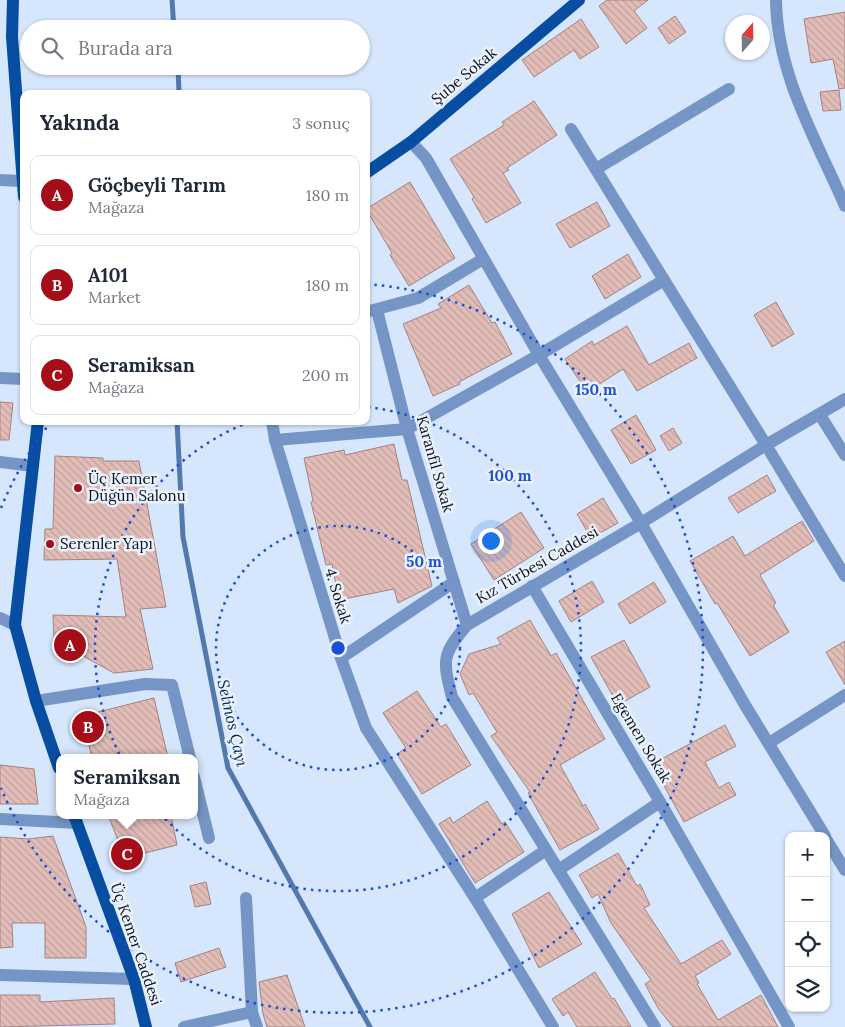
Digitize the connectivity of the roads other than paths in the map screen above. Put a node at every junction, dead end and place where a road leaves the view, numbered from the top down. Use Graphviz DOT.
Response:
graph roads {
  1 [pos="13,0"];
  2 [pos="579,0"];
  3 [pos="776,0"];
  4 [pos="729,89"];
  5 [pos="571,129"];
  6 [pos="411,142"];
  7 [pos="20,165"];
  8 [pos="596,169"];
  9 [pos="370,170"];
  10 [pos="0,180"];
  11 [pos="20,181"];
  12 [pos="845,206"];
  13 [pos="483,259"];
  14 [pos="664,280"];
  15 [pos="372,311"];
  16 [pos="539,356"];
  17 [pos="0,378"];
  18 [pos="20,379"];
  19 [pos="845,399"];
  20 [pos="820,414"];
  21 [pos="38,425"];
  22 [pos="273,425"];
  23 [pos="407,429"];
  24 [pos="275,440"];
  25 [pos="766,445"];
  26 [pos="845,455"];
  27 [pos="0,462"];
  28 [pos="34,466"];
  29 [pos="641,523"];
  30 [pos="845,576"];
  31 [pos="454,582"];
  32 [pos="532,586"];
  33 [pos="0,618"];
  34 [pos="15,625"];
  35 [pos="467,625"];
  36 [pos="341,658"];
  37 [pos="845,695"];
  38 [pos="36,700"];
  39 [pos="769,743"];
  40 [pos="189,754"];
  41 [pos="56,757"];
  42 [pos="198,794"];
  43 [pos="660,802"];
  44 [pos="0,819"];
  45 [pos="75,819"];
  46 [pos="822,832"];
  47 [pos="209,838"];
  48 [pos="830,845"];
  49 [pos="546,850"];
  50 [pos="560,869"];
  51 [pos="845,870"];
  52 [pos="246,898"];
  53 [pos="475,898"];
  54 [pos="0,975"];
  55 [pos="134,979"];
  56 [pos="252,1012"];
  57 [pos="146,1027"];
  58 [pos="184,1027"];
  59 [pos="257,1027"];
  60 [pos="553,1027"];
  61 [pos="655,1027"];
  62 [pos="789,1027"];
  1 -- 7 [label="main road"];
  2 -- 6 [label="main road, Şube Sokak"];
  3 -- 12 [label="street"];
  4 -- 8 [label="street"];
  5 -- 8 [label="street"];
  6 -- 9 [label="main road, Şube Sokak"];
  6 -- 13 [label="street"];
  8 -- 14 [label="street"];
  10 -- 11 [label="street"];
  13 -- 15 [label="street"];
  13 -- 16 [label="street"];
  14 -- 16 [label="street"];
  14 -- 25 [label="street"];
  15 -- 23 [label="street, Karanfil Sokak"];
  16 -- 23 [label="street"];
  16 -- 29 [label="street"];
  17 -- 18 [label="street"];
  19 -- 20 [label="street, Kız Türbesi Caddesi"];
  20 -- 25 [label="street, Kız Türbesi Caddesi"];
  20 -- 26 [label="street"];
  21 -- 28 [label="main road"];
  22 -- 24 [label="street, 4. Sokak"];
  23 -- 24 [label="street"];
  23 -- 31 [label="street, Karanfil Sokak"];
  24 -- 36 [label="street, 4. Sokak"];
  25 -- 29 [label="street, Kız Türbesi Caddesi"];
  25 -- 30 [label="street"];
  27 -- 28 [label="street"];
  28 -- 34 [label="main road"];
  29 -- 32 [label="street, Kız Türbesi Caddesi"];
  29 -- 39 [label="street"];
  31 -- 35 [label="street, Karanfil Sokak"];
  31 -- 36 [label="street"];
  32 -- 35 [label="street, Kız Türbesi Caddesi"];
  32 -- 43 [label="street, Egemen Sokak"];
  33 -- 34 [label="street"];
  34 -- 38 [label="main road"];
  35 -- 49 [label="street, Kız Türbesi Caddesi"];
  36 -- 53 [label="street, 4. Sokak"];
  37 -- 39 [label="street"];
  38 -- 40 [label="street"];
  38 -- 41 [label="main road"];
  39 -- 46 [label="street"];
  42 -- 47 [label="street"];
  43 -- 50 [label="street, Egemen Sokak"];
  43 -- 62 [label="street"];
  44 -- 45 [label="street"];
  45 -- 55 [label="main road, Üç Kemer Caddesi"];
  48 -- 51 [label="street"];
  49 -- 50 [label="street, Kız Türbesi Caddesi"];
  49 -- 53 [label="street"];
  50 -- 61 [label="street, Kız Türbesi Caddesi"];
  52 -- 56 [label="street"];
  53 -- 60 [label="street, 4. Sokak"];
  54 -- 55 [label="street"];
  55 -- 57 [label="main road, Üç Kemer Caddesi"];
  56 -- 58 [label="street"];
  56 -- 59 [label="street"];
}
